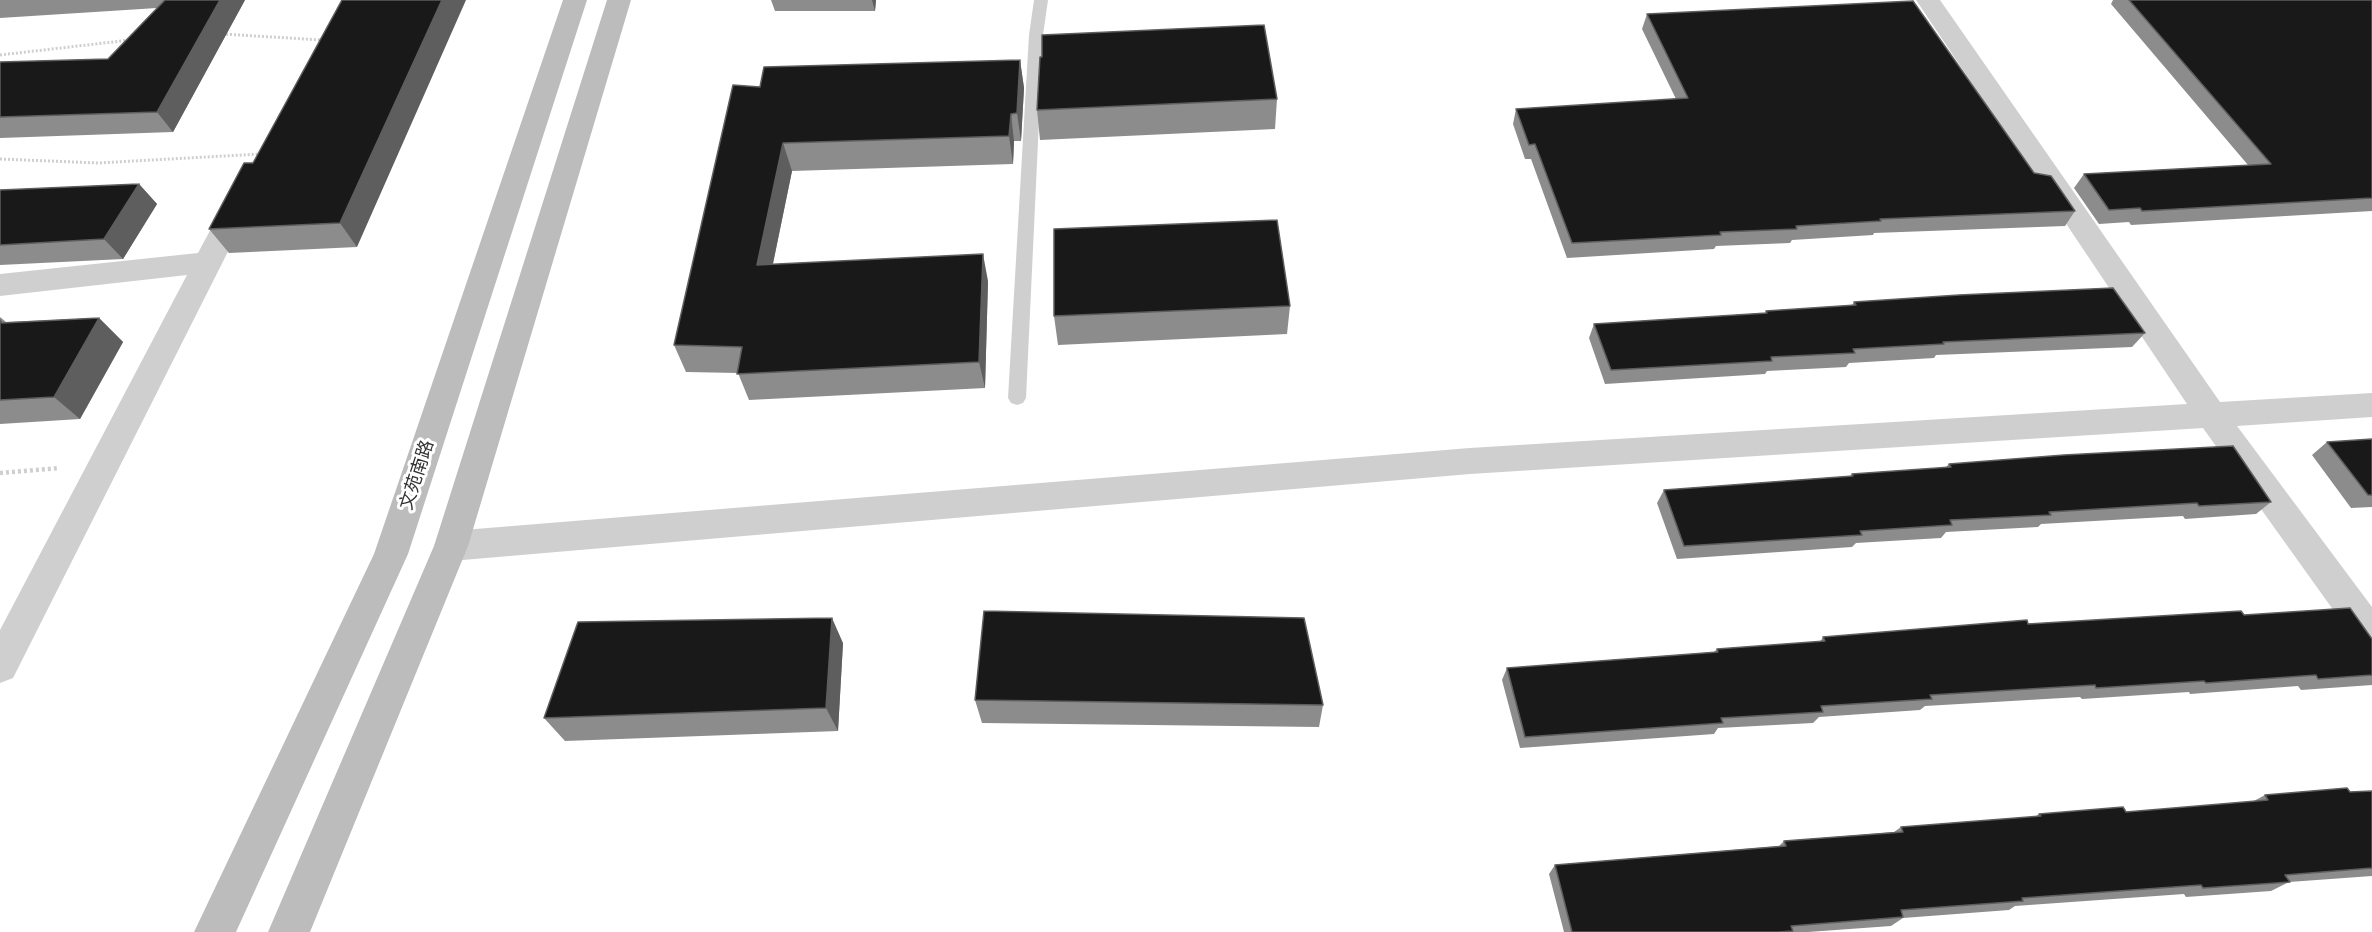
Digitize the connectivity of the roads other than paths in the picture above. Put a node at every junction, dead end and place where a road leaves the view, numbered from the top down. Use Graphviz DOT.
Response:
graph roads {
  1 [pos="575,0"];
  2 [pos="619,0"];
  3 [pos="1041,0"];
  4 [pos="1928,0"];
  5 [pos="263,154"];
  6 [pos="208,262"];
  7 [pos="0,285"];
  8 [pos="1017,398"];
  9 [pos="2372,405"];
  10 [pos="2212,416"];
  11 [pos="451,546"];
  12 [pos="2372,635"];
  13 [pos="0,666"];
  14 [pos="215,932"];
  15 [pos="289,932"];
  1 -- 14 [label="main road, 文苑南路"];
  2 -- 11 [label="main road"];
  3 -- 8 [label="lane"];
  4 -- 10 [label="street"];
  5 -- 6 [label="street"];
  6 -- 7 [label="street"];
  6 -- 13 [label="street"];
  9 -- 10 [label="street"];
  10 -- 11 [label="street"];
  10 -- 12 [label="street"];
  11 -- 15 [label="main road"];
}
